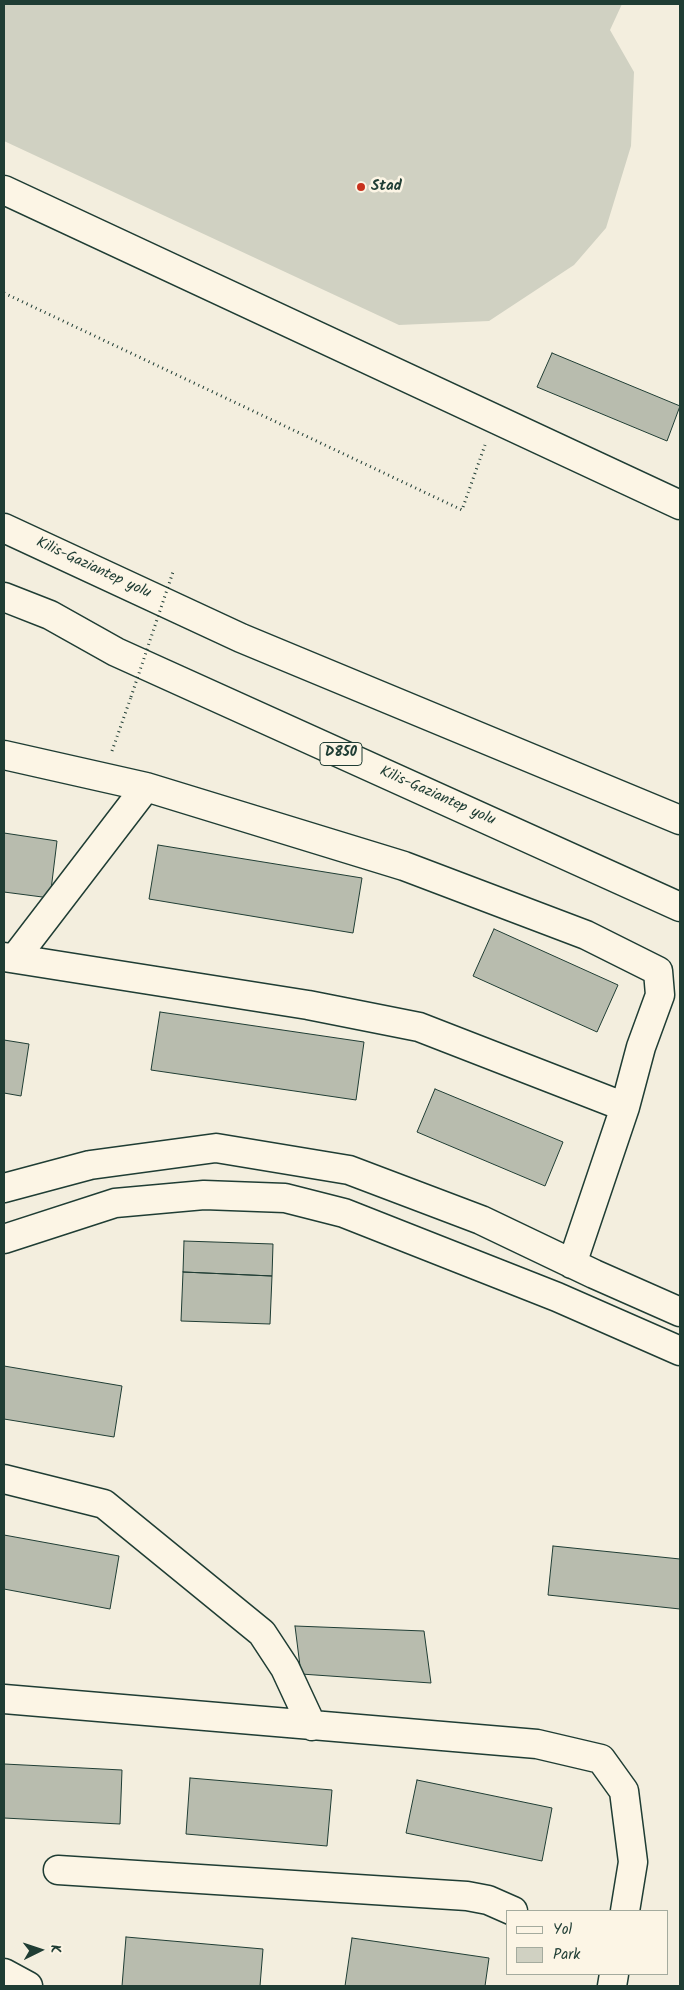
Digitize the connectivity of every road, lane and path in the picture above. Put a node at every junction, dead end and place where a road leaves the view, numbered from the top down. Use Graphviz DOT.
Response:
graph roads {
  1 [pos="4,190"];
  2 [pos="4,293"];
  3 [pos="495,418"];
  4 [pos="680,505"];
  5 [pos="4,520"];
  6 [pos="4,528"];
  7 [pos="35,541"];
  8 [pos="173,572"];
  9 [pos="4,597"];
  10 [pos="119,726"];
  11 [pos="4,756"];
  12 [pos="146,788"];
  13 [pos="680,820"];
  14 [pos="680,907"];
  15 [pos="9,957"];
  16 [pos="624,1106"];
  17 [pos="4,1188"];
  18 [pos="4,1239"];
  19 [pos="572,1264"];
  20 [pos="680,1312"];
  21 [pos="680,1351"];
  22 [pos="4,1479"];
  23 [pos="4,1700"];
  24 [pos="312,1726"];
  25 [pos="58,1870"];
  26 [pos="511,1910"];
  27 [pos="624,1910"];
  28 [pos="4,1973"];
  29 [pos="28,1986"];
  1 -- 3 [label="main road"];
  2 -- 3 [label="path"];
  3 -- 4 [label="main road"];
  5 -- 7 [label="main road"];
  6 -- 7 [label="main road, Kilis-Gaziantep yolu"];
  7 -- 13 [label="main road, Kilis-Gaziantep yolu"];
  8 -- 10 [label="path, bridge"];
  9 -- 14 [label="main road, Kilis-Gaziantep yolu / D850"];
  11 -- 12 [label="main road"];
  12 -- 15 [label="main road"];
  12 -- 16 [label="main road"];
  15 -- 16 [label="main road"];
  16 -- 19 [label="main road"];
  17 -- 19 [label="main road"];
  18 -- 21 [label="main road"];
  19 -- 20 [label="main road"];
  22 -- 24 [label="main road"];
  23 -- 24 [label="main road"];
  24 -- 27 [label="main road"];
  25 -- 26 [label="main road"];
  28 -- 29 [label="main road"];
}
